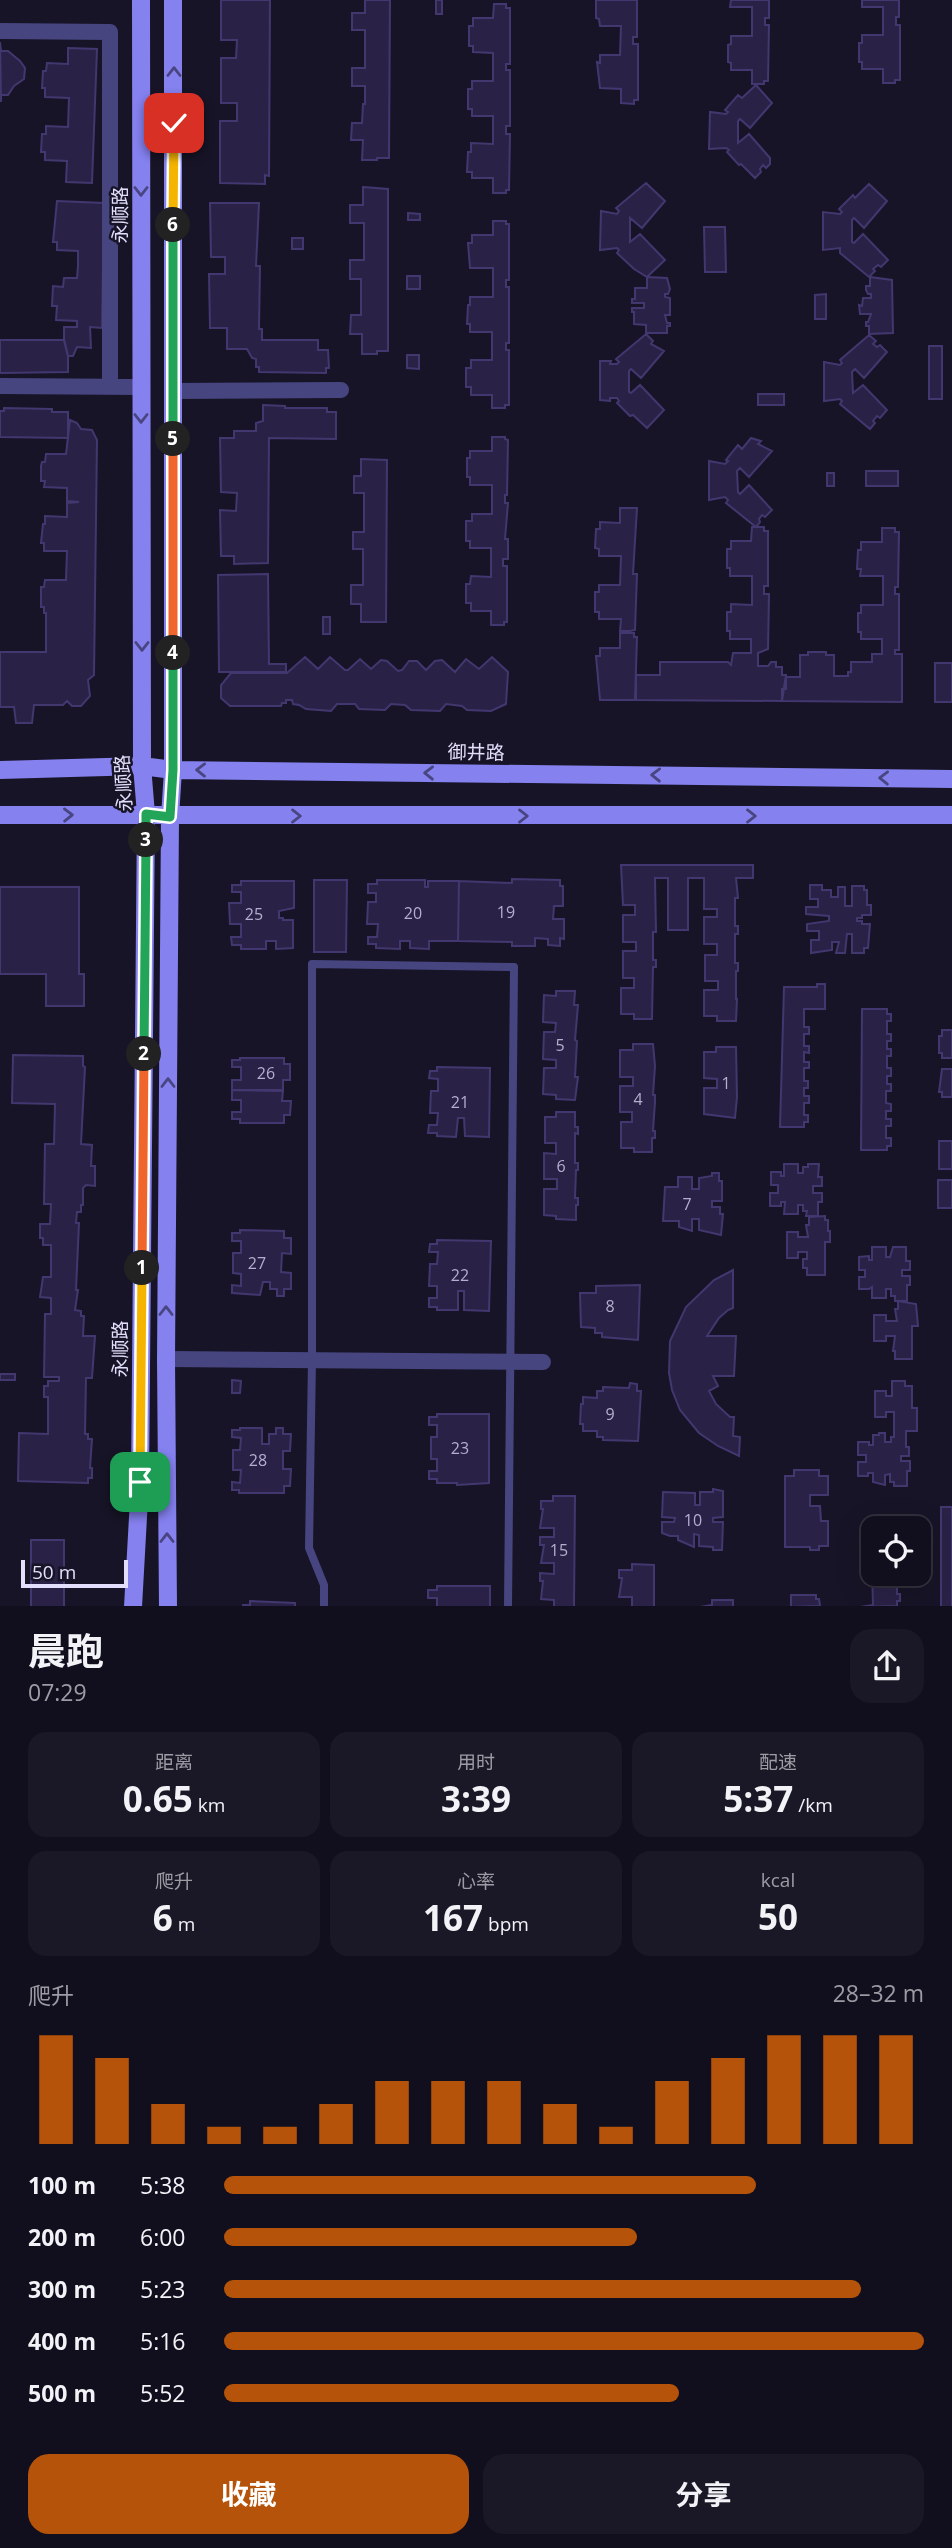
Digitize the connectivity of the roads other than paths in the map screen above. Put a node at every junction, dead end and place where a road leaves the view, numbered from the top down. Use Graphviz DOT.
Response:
graph roads {
  1 [pos="140,0"];
  2 [pos="174,5"];
  3 [pos="0,31"];
  4 [pos="0,386"];
  5 [pos="110,387"];
  6 [pos="140,387"];
  7 [pos="341,390"];
  8 [pos="173,391"];
  9 [pos="142,766"];
  10 [pos="0,770"];
  11 [pos="173,770"];
  12 [pos="952,779"];
  13 [pos="146,814"];
  14 [pos="952,815"];
  15 [pos="0,816"];
  16 [pos="170,817"];
  17 [pos="166,1359"];
  18 [pos="312,1360"];
  19 [pos="511,1362"];
  20 [pos="542,1362"];
  21 [pos="133,1606"];
  22 [pos="168,1606"];
  23 [pos="324,1606"];
  24 [pos="508,1606"];
  1 -- 6 [label="main road, 永顺路, one-way"];
  8 -- 2 [label="main road, one-way"];
  3 -- 5 [label="street"];
  4 -- 5 [label="street"];
  5 -- 6 [label="street"];
  6 -- 9 [label="main road, 永顺路, one-way"];
  7 -- 8 [label="street"];
  8 -- 11 [label="main road"];
  9 -- 10 [label="main road, 御井路"];
  9 -- 11 [label="main road, 御井路"];
  9 -- 13 [label="main road, 永顺路"];
  12 -- 11 [label="main road, 御井路, one-way"];
  11 -- 16 [label="main road"];
  15 -- 13 [label="main road, one-way"];
  13 -- 16 [label="main road"];
  13 -- 21 [label="main road, 永顺路"];
  16 -- 14 [label="main road, one-way"];
  17 -- 16 [label="main road, one-way"];
  17 -- 18 [label="street"];
  22 -- 17 [label="main road, one-way"];
  18 -- 19 [label="street"];
  18 -- 19 [label="lane"];
  18 -- 23 [label="lane"];
  19 -- 20 [label="street"];
  19 -- 24 [label="lane"];
}
